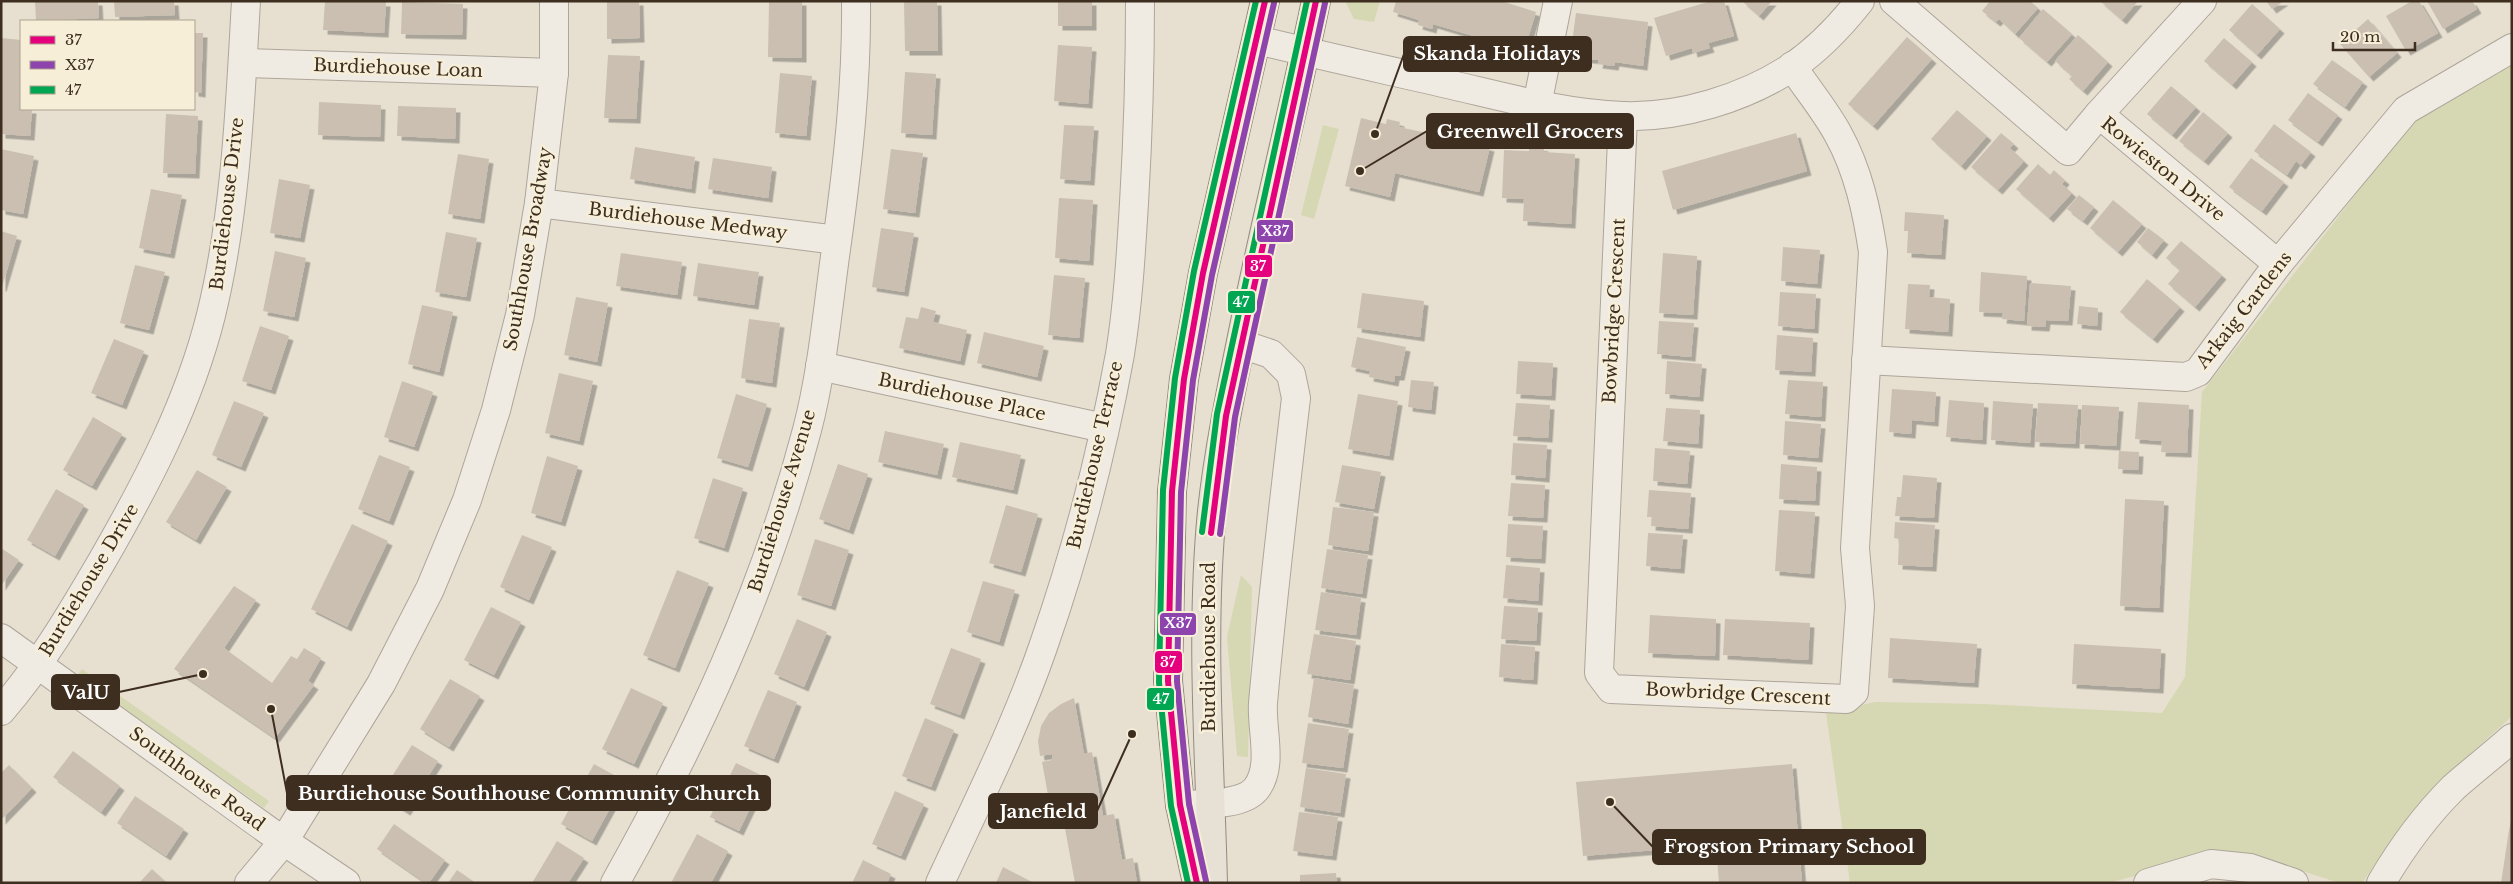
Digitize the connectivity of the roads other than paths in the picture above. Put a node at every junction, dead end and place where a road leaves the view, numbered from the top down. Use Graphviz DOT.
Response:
graph roads {
  1 [pos="246,1"];
  2 [pos="554,1"];
  3 [pos="856,1"];
  4 [pos="1140,1"];
  5 [pos="1265,1"];
  6 [pos="1316,1"];
  7 [pos="1558,1"];
  8 [pos="1860,1"];
  9 [pos="1894,1"];
  10 [pos="2202,1"];
  11 [pos="1257,40"];
  12 [pos="2512,48"];
  13 [pos="1305,52"];
  14 [pos="242,62"];
  15 [pos="1792,66"];
  16 [pos="554,73"];
  17 [pos="1537,105"];
  18 [pos="2099,114"];
  19 [pos="1624,116"];
  20 [pos="539,203"];
  21 [pos="837,240"];
  22 [pos="2278,264"];
  23 [pos="1241,344"];
  24 [pos="1866,360"];
  25 [pos="820,366"];
  26 [pos="1104,428"];
  27 [pos="1,638"];
  28 [pos="38,665"];
  29 [pos="1,711"];
  30 [pos="2512,738"];
  31 [pos="1210,804"];
  32 [pos="1180,805"];
  33 [pos="284,841"];
  34 [pos="249,883"];
  35 [pos="346,883"];
  36 [pos="615,883"];
  37 [pos="940,883"];
  38 [pos="1197,883"];
  39 [pos="1213,883"];
  40 [pos="2148,883"];
  41 [pos="2294,883"];
  42 [pos="2381,883"];
  1 -- 14 [label="street, Burdiehouse Drive"];
  2 -- 16 [label="street, Southhouse Broadway"];
  3 -- 21 [label="street, Burdiehouse Avenue"];
  4 -- 26 [label="street, Burdiehouse Terrace"];
  5 -- 11 [label="main road, Burdiehouse Road"];
  6 -- 13 [label="main road, Burdiehouse Road"];
  7 -- 17 [label="street"];
  8 -- 15 [label="street"];
  9 -- 18 [label="street, Rowieston Drive"];
  10 -- 18 [label="street"];
  11 -- 13 [label="street"];
  11 -- 32 [label="main road, Burdiehouse Road"];
  12 -- 22 [label="street, Arkaig Gardens"];
  13 -- 17 [label="street"];
  13 -- 23 [label="main road, Burdiehouse Road"];
  14 -- 16 [label="street, Burdiehouse Loan"];
  14 -- 28 [label="street, Burdiehouse Drive"];
  15 -- 19 [label="street"];
  15 -- 24 [label="street, Bowbridge Crescent"];
  16 -- 20 [label="street, Southhouse Broadway"];
  17 -- 19 [label="street"];
  18 -- 22 [label="street, Rowieston Drive"];
  19 -- 24 [label="street, Bowbridge Crescent"];
  20 -- 21 [label="street, Burdiehouse Medway"];
  20 -- 33 [label="street, Southhouse Broadway"];
  21 -- 25 [label="street, Burdiehouse Avenue"];
  22 -- 24 [label="street, Arkaig Gardens"];
  23 -- 31 [label="main road, Burdiehouse Road"];
  23 -- 31 [label="street"];
  25 -- 26 [label="street, Burdiehouse Place"];
  25 -- 36 [label="street, Burdiehouse Avenue"];
  26 -- 37 [label="street, Burdiehouse Terrace"];
  27 -- 28 [label="street, Southhouse Road"];
  28 -- 29 [label="street, Burdiehouse Drive"];
  28 -- 33 [label="street, Southhouse Road"];
  30 -- 42 [label="street"];
  31 -- 32 [label="street"];
  31 -- 39 [label="main road, Burdiehouse Road"];
  32 -- 38 [label="main road, Burdiehouse Road"];
  33 -- 34 [label="street, Southhouse Broadway"];
  33 -- 35 [label="street, Southhouse Road"];
  40 -- 41 [label="street"];
}
